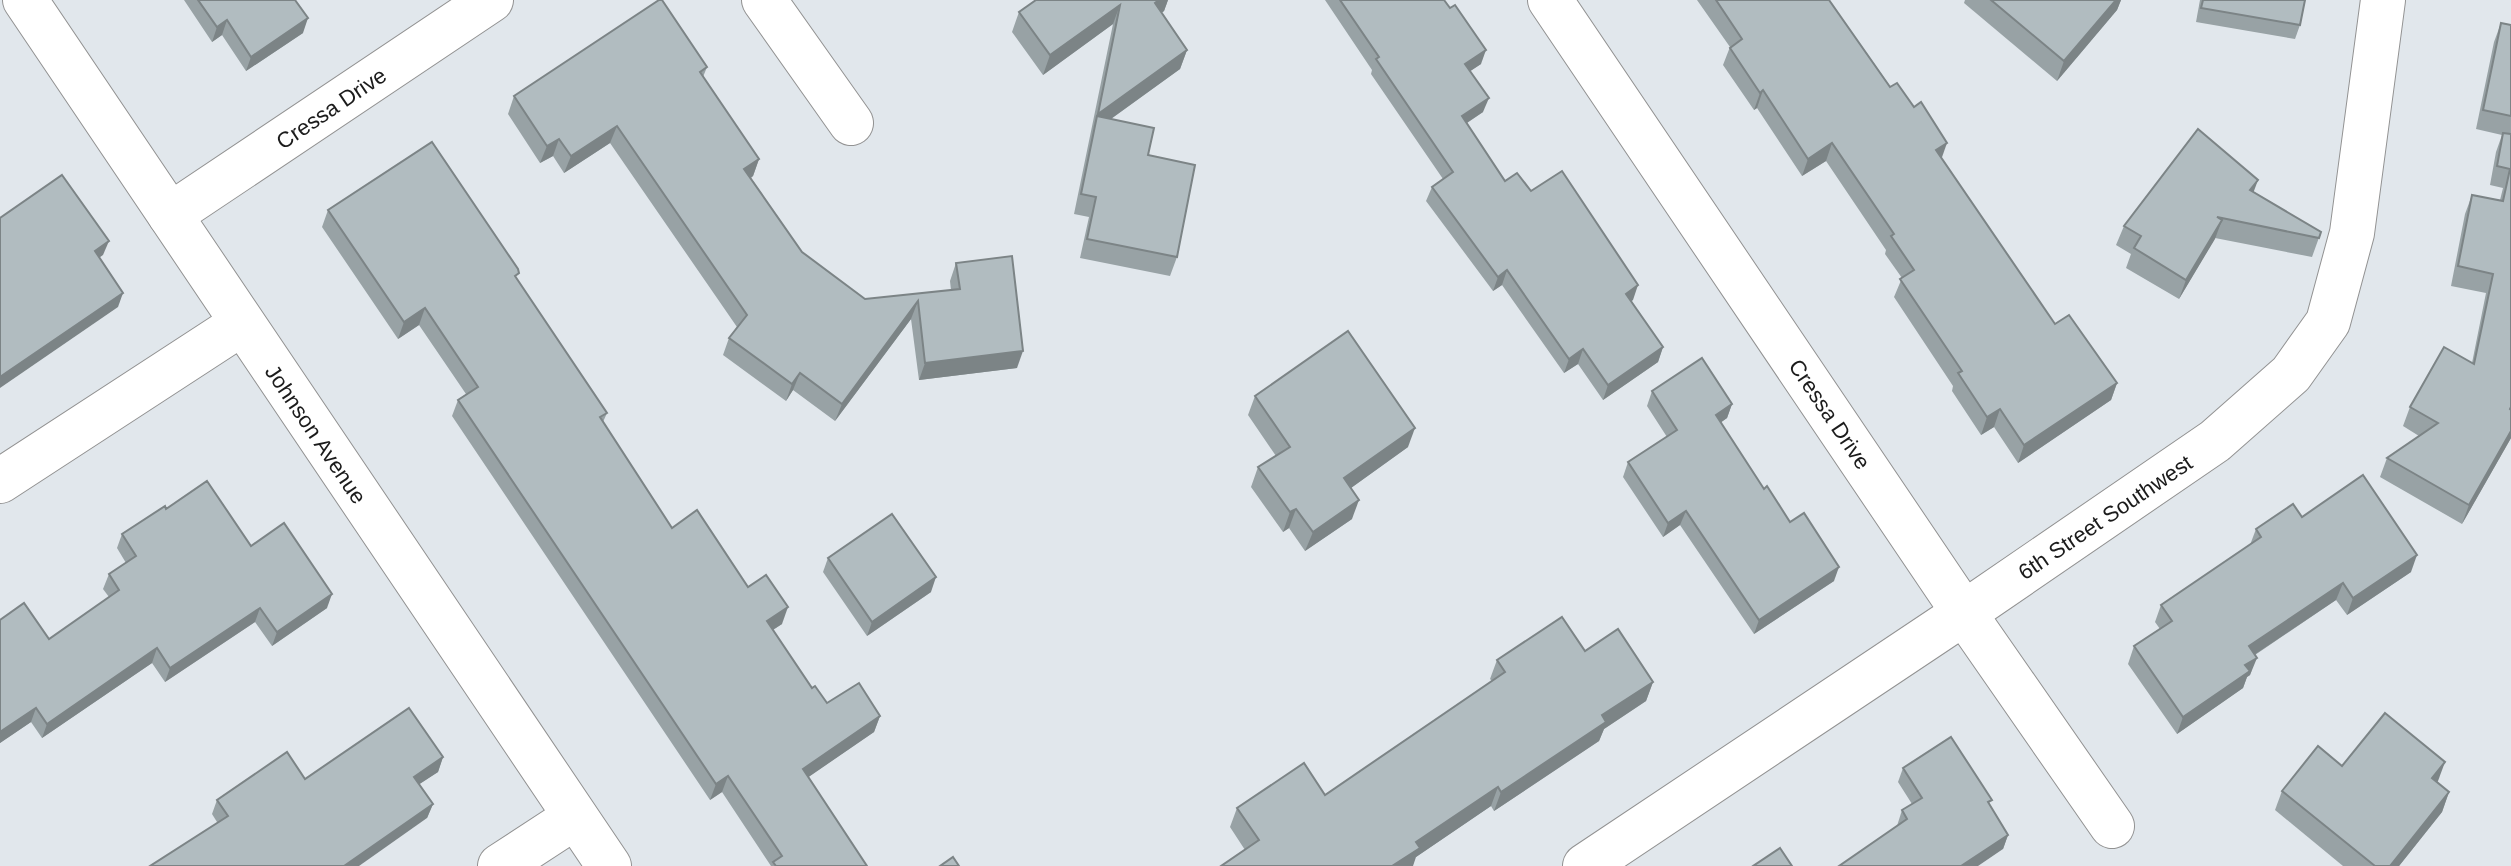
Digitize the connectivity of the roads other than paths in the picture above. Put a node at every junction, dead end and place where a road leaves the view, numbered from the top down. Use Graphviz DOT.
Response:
graph roads {
  1 [pos="25,0"];
  2 [pos="491,0"];
  3 [pos="764,0"];
  4 [pos="1550,0"];
  5 [pos="2383,0"];
  6 [pos="851,123"];
  7 [pos="170,215"];
  8 [pos="241,324"];
  9 [pos="0,481"];
  10 [pos="1964,613"];
  11 [pos="575,817"];
  12 [pos="2112,826"];
  13 [pos="500,866"];
  14 [pos="609,866"];
  15 [pos="1585,866"];
  1 -- 7 [label="street, Johnson Avenue"];
  2 -- 7 [label="street, Cressa Drive"];
  3 -- 6 [label="street"];
  4 -- 10 [label="street, Cressa Drive"];
  5 -- 10 [label="street, 6th Street Southwest"];
  7 -- 8 [label="street, Johnson Avenue"];
  8 -- 9 [label="street"];
  8 -- 11 [label="street, Johnson Avenue"];
  10 -- 12 [label="street, Cressa Drive"];
  10 -- 15 [label="street, 6th Street Southwest"];
  11 -- 13 [label="street"];
  11 -- 14 [label="street, Johnson Avenue"];
}
